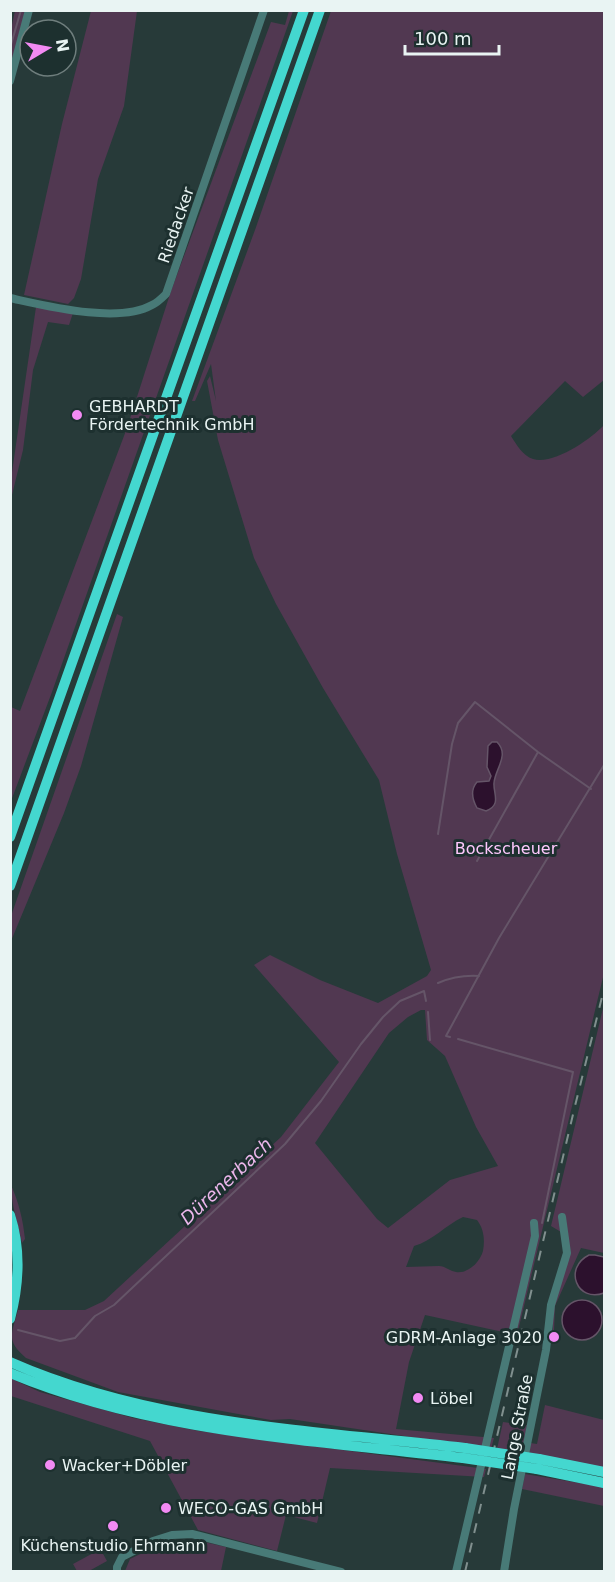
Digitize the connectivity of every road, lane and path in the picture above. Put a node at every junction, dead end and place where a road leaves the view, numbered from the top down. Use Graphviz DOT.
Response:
graph roads {
  1 [pos="29,10"];
  2 [pos="264,10"];
  3 [pos="304,10"];
  4 [pos="320,10"];
  5 [pos="10,81"];
  6 [pos="10,298"];
  7 [pos="10,837"];
  8 [pos="10,886"];
  9 [pos="10,1215"];
  10 [pos="561,1217"];
  11 [pos="534,1223"];
  12 [pos="10,1319"];
  13 [pos="10,1352"];
  14 [pos="10,1362"];
  15 [pos="26,1369"];
  16 [pos="10,1373"];
  17 [pos="464,1453"];
  18 [pos="538,1464"];
  19 [pos="604,1472"];
  20 [pos="604,1483"];
  21 [pos="117,1572"];
  22 [pos="341,1572"];
  23 [pos="456,1572"];
  24 [pos="504,1572"];
  1 -- 5 [label="street"];
  2 -- 6 [label="street, Riedacker"];
  3 -- 7 [label="highway"];
  4 -- 8 [label="highway"];
  9 -- 12 [label="highway"];
  10 -- 24 [label="street, Lange Straße"];
  11 -- 23 [label="street"];
  13 -- 15 [label="highway"];
  14 -- 15 [label="highway"];
  15 -- 17 [label="highway"];
  16 -- 17 [label="highway"];
  17 -- 18 [label="highway, bridge"];
  18 -- 19 [label="highway"];
  18 -- 20 [label="highway"];
  21 -- 22 [label="street"];
}
